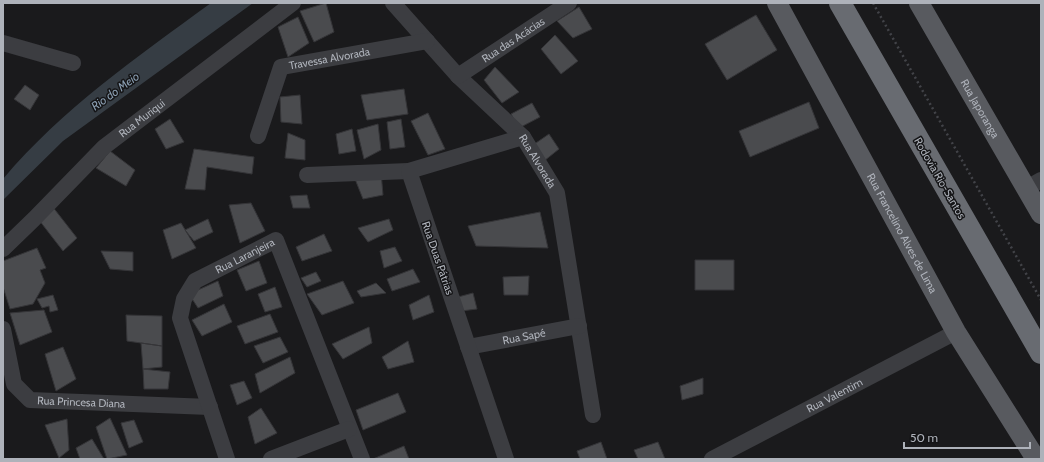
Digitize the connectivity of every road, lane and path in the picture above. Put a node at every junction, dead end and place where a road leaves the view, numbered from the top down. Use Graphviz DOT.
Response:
graph roads {
  1 [pos="293,3"];
  2 [pos="393,3"];
  3 [pos="569,3"];
  4 [pos="777,3"];
  5 [pos="840,3"];
  6 [pos="873,3"];
  7 [pos="919,3"];
  8 [pos="426,40"];
  9 [pos="3,43"];
  10 [pos="73,63"];
  11 [pos="458,76"];
  12 [pos="258,136"];
  13 [pos="523,137"];
  14 [pos="408,171"];
  15 [pos="307,175"];
  16 [pos="1034,184"];
  17 [pos="1041,214"];
  18 [pos="3,249"];
  19 [pos="1041,300"];
  20 [pos="579,326"];
  21 [pos="3,330"];
  22 [pos="956,332"];
  23 [pos="468,347"];
  24 [pos="1041,353"];
  25 [pos="6,357"];
  26 [pos="210,407"];
  27 [pos="593,415"];
  28 [pos="349,428"];
  29 [pos="227,459"];
  30 [pos="271,459"];
  31 [pos="362,459"];
  32 [pos="506,459"];
  33 [pos="712,459"];
  34 [pos="1036,459"];
  1 -- 18 [label="street, Rua Muriqui"];
  2 -- 8 [label="street, Rua Alvorada"];
  3 -- 11 [label="street, Rua das Acácias"];
  4 -- 22 [label="main road, Rua Francelino Alves de Lima"];
  5 -- 24 [label="highway, Rodovia Rio-Santos"];
  6 -- 19 [label="path"];
  7 -- 16 [label="main road, Rua Japoranga"];
  8 -- 11 [label="street, Rua Alvorada"];
  8 -- 12 [label="street, Travessa Alvorada"];
  9 -- 10 [label="street"];
  11 -- 13 [label="street, Rua Alvorada"];
  13 -- 14 [label="street"];
  13 -- 20 [label="street, Rua Alvorada"];
  14 -- 15 [label="street"];
  14 -- 23 [label="street, Rua Duas Pátrias"];
  16 -- 17 [label="main road, Rua Japoranga"];
  20 -- 23 [label="street, Rua Sapé"];
  20 -- 27 [label="street, Rua Alvorada"];
  21 -- 25 [label="street, Rua Princesa Diana"];
  22 -- 33 [label="street, Rua Valentim"];
  22 -- 34 [label="main road, Rua Francelino Alves de Lima"];
  23 -- 32 [label="street, Rua Duas Pátrias"];
  25 -- 26 [label="street, Rua Princesa Diana"];
  26 -- 28 [label="street, Rua Laranjeira"];
  26 -- 29 [label="street, Rua Laranjeira"];
  28 -- 30 [label="street"];
  28 -- 31 [label="street, Rua Laranjeira"];
}
